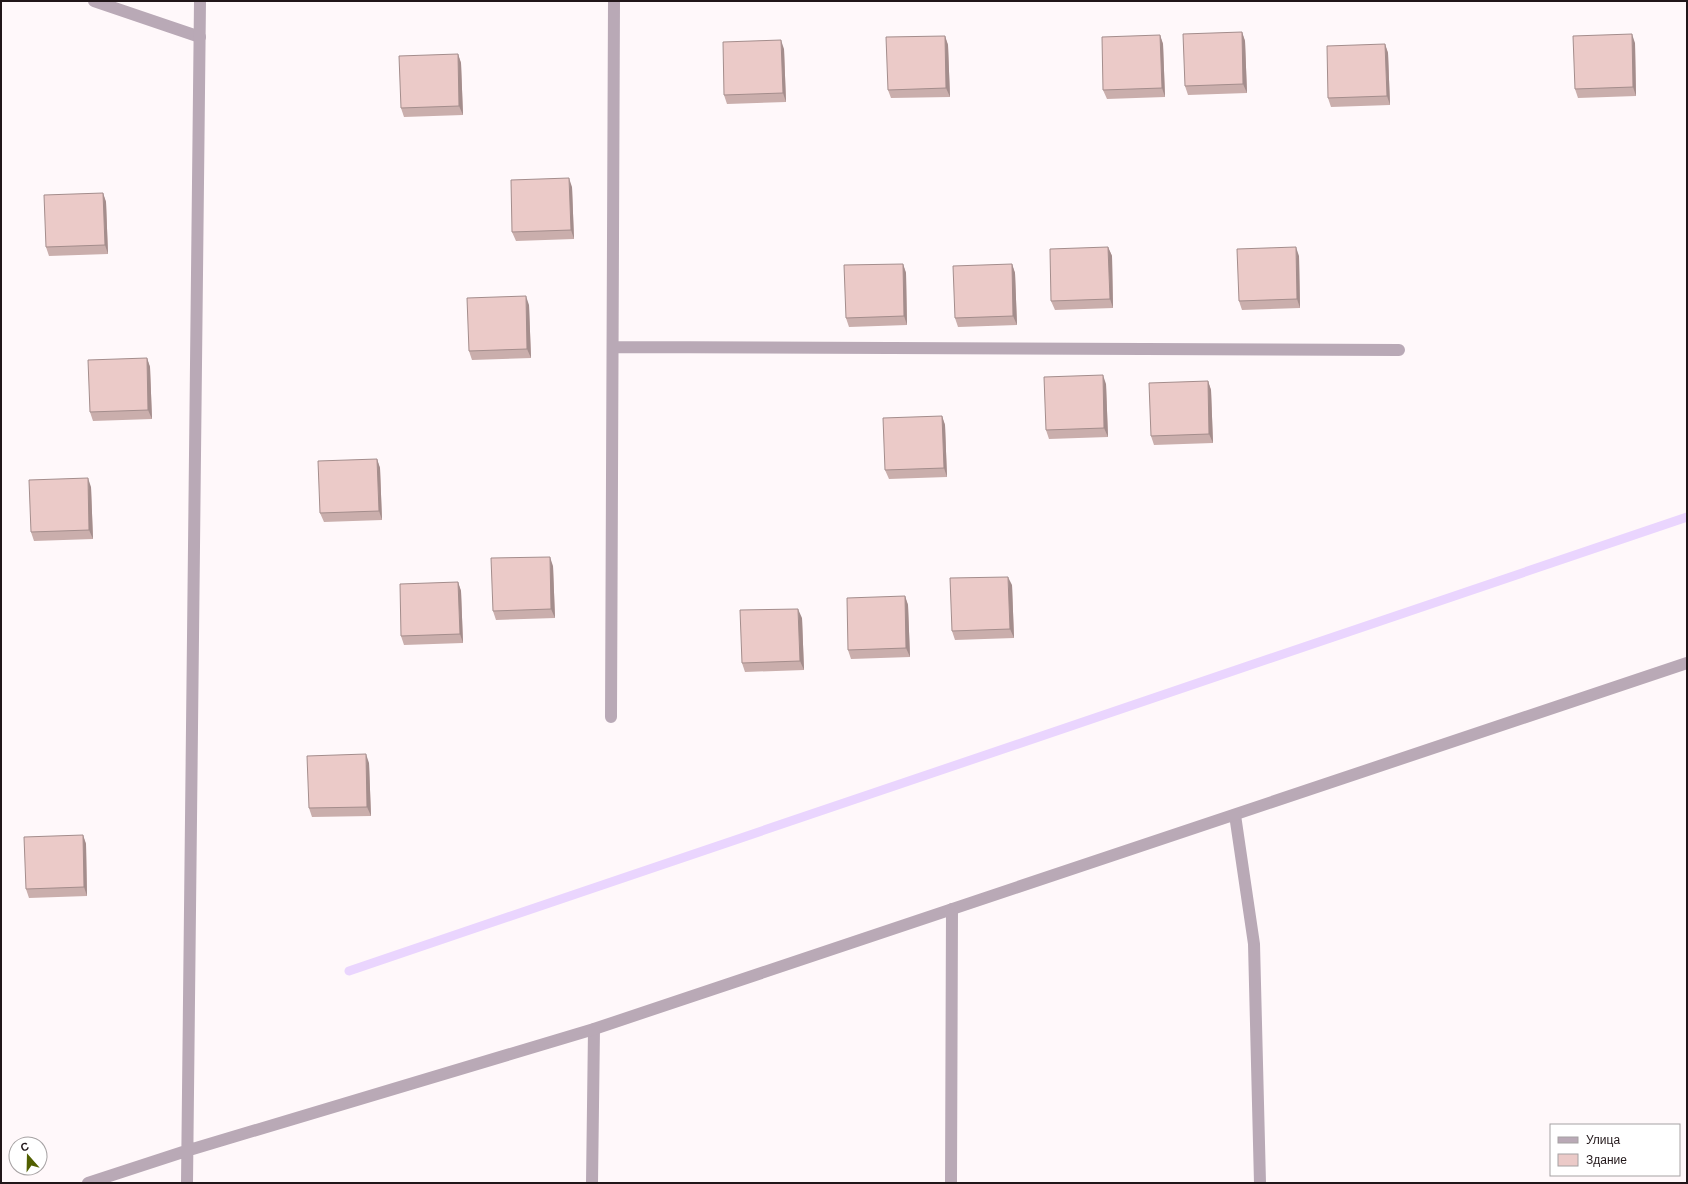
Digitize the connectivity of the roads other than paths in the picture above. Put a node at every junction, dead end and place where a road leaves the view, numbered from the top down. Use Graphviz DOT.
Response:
graph roads {
  1 [pos="94,1"];
  2 [pos="200,1"];
  3 [pos="614,1"];
  4 [pos="200,37"];
  5 [pos="613,347"];
  6 [pos="1399,350"];
  7 [pos="1687,664"];
  8 [pos="612,717"];
  9 [pos="1235,814"];
  10 [pos="952,909"];
  11 [pos="594,1029"];
  12 [pos="186,1151"];
  13 [pos="88,1183"];
  14 [pos="187,1183"];
  15 [pos="592,1183"];
  16 [pos="951,1183"];
  17 [pos="1260,1183"];
  1 -- 4 [label="street"];
  2 -- 4 [label="street"];
  3 -- 5 [label="street"];
  4 -- 12 [label="street"];
  5 -- 6 [label="street"];
  5 -- 8 [label="street"];
  7 -- 9 [label="street"];
  9 -- 10 [label="street"];
  9 -- 17 [label="street"];
  10 -- 11 [label="street"];
  10 -- 16 [label="street"];
  11 -- 12 [label="street"];
  11 -- 15 [label="street"];
  12 -- 13 [label="street"];
  12 -- 14 [label="street"];
}
